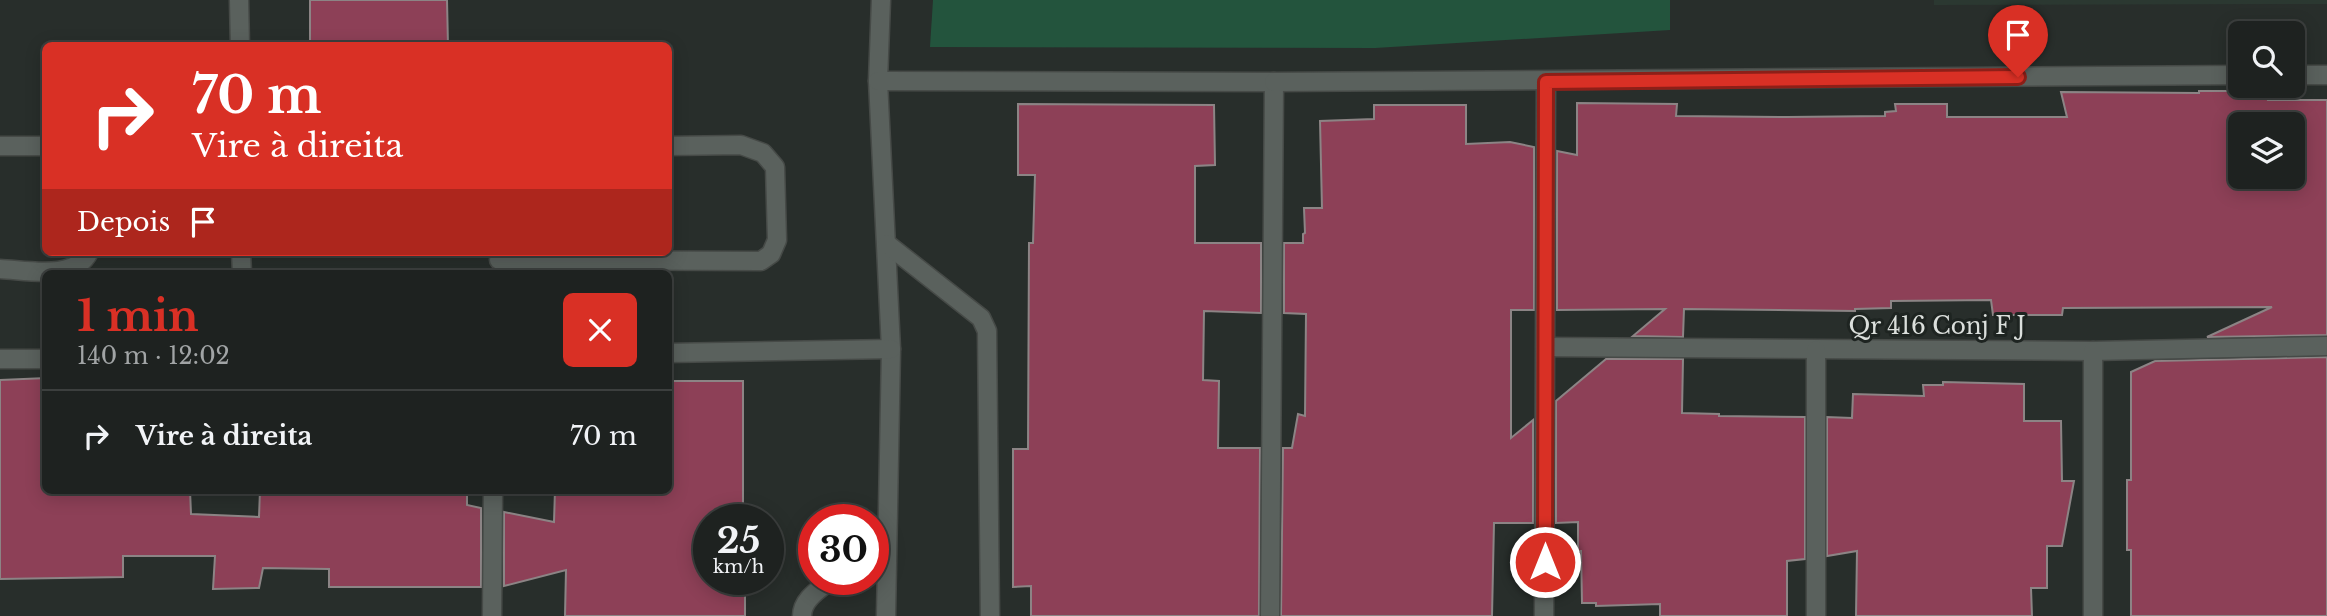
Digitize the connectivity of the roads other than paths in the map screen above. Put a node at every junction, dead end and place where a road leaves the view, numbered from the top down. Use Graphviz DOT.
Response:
graph roads {
  1 [pos="239,0"];
  2 [pos="881,0"];
  3 [pos="240,42"];
  4 [pos="2228,75"];
  5 [pos="2305,75"];
  6 [pos="2327,75"];
  7 [pos="878,81"];
  8 [pos="1274,82"];
  9 [pos="1546,82"];
  10 [pos="0,146"];
  11 [pos="42,146"];
  12 [pos="672,146"];
  13 [pos="887,244"];
  14 [pos="86,256"];
  15 [pos="499,262"];
  16 [pos="0,269"];
  17 [pos="42,270"];
  18 [pos="62,270"];
  19 [pos="2327,346"];
  20 [pos="1546,347"];
  21 [pos="891,349"];
  22 [pos="1816,350"];
  23 [pos="2093,351"];
  24 [pos="672,353"];
  25 [pos="0,359"];
  26 [pos="42,359"];
  27 [pos="493,494"];
  28 [pos="882,504"];
  29 [pos="814,595"];
  30 [pos="884,595"];
  31 [pos="492,616"];
  32 [pos="802,616"];
  33 [pos="886,616"];
  34 [pos="990,616"];
  35 [pos="1270,616"];
  36 [pos="1545,616"];
  37 [pos="1816,616"];
  38 [pos="2093,616"];
  1 -- 3 [label="street"];
  2 -- 7 [label="street"];
  4 -- 9 [label="street"];
  5 -- 6 [label="street"];
  7 -- 8 [label="street"];
  7 -- 13 [label="street"];
  8 -- 9 [label="street"];
  8 -- 35 [label="street"];
  9 -- 20 [label="street"];
  10 -- 11 [label="street"];
  12 -- 15 [label="street"];
  13 -- 21 [label="street"];
  13 -- 34 [label="street"];
  14 -- 18 [label="street"];
  16 -- 17 [label="street"];
  19 -- 23 [label="street, Qr 416 Conj F J"];
  20 -- 22 [label="street, Qr 416 Conj F J"];
  20 -- 36 [label="street"];
  21 -- 24 [label="street"];
  21 -- 28 [label="street"];
  22 -- 23 [label="street, Qr 416 Conj F J"];
  22 -- 37 [label="street"];
  23 -- 38 [label="street"];
  25 -- 26 [label="street"];
  27 -- 31 [label="street"];
  29 -- 32 [label="street"];
  30 -- 33 [label="street"];
}
